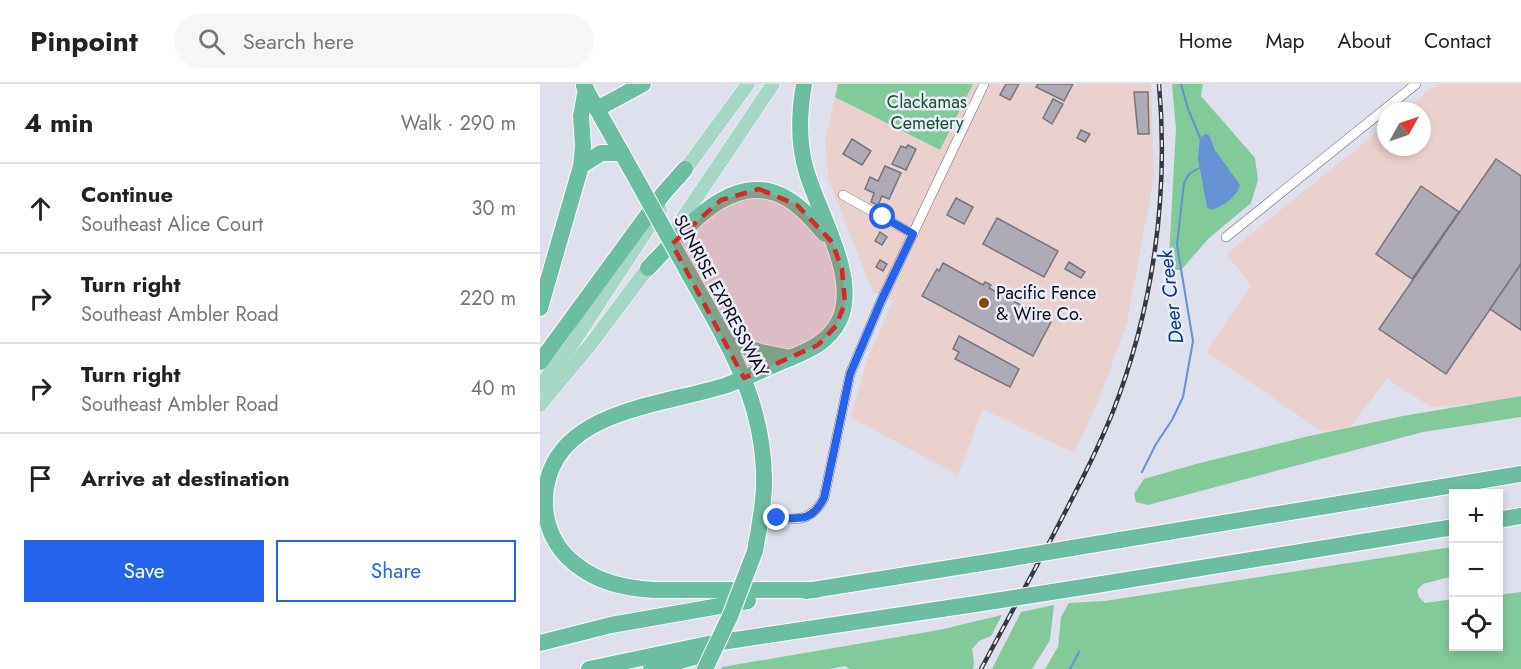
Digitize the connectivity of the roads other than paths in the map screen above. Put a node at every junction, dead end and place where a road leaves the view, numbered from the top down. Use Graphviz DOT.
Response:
graph roads {
  1 [pos="643,84"];
  2 [pos="748,84"];
  3 [pos="773,84"];
  4 [pos="804,84"];
  5 [pos="984,84"];
  6 [pos="1416,84"];
  7 [pos="584,87"];
  8 [pos="597,109"];
  9 [pos="622,153"];
  10 [pos="581,166"];
  11 [pos="685,169"];
  12 [pos="843,195"];
  13 [pos="913,234"];
  14 [pos="1226,237"];
  15 [pos="832,242"];
  16 [pos="648,268"];
  17 [pos="540,308"];
  18 [pos="725,340"];
  19 [pos="791,358"];
  20 [pos="540,362"];
  21 [pos="744,378"];
  22 [pos="540,386"];
  23 [pos="540,405"];
  24 [pos="1521,474"];
  25 [pos="1521,516"];
  26 [pos="762,517"];
  27 [pos="1503,521"];
  28 [pos="1503,522"];
  29 [pos="1521,523"];
  30 [pos="1449,528"];
  31 [pos="816,590"];
  32 [pos="771,635"];
  33 [pos="540,643"];
  34 [pos="589,669"];
  35 [pos="651,669"];
  36 [pos="705,669"];
  1 -- 8 [label="highway"];
  2 -- 11 [label="main road"];
  3 -- 16 [label="main road"];
  4 -- 15 [label="highway"];
  5 -- 13 [label="street"];
  6 -- 14 [label="street"];
  7 -- 8 [label="highway, SUNRISE EXPRESSWAY"];
  7 -- 10 [label="highway"];
  8 -- 9 [label="highway, SUNRISE EXPRESSWAY"];
  9 -- 10 [label="highway"];
  9 -- 18 [label="highway, SUNRISE EXPRESSWAY, bridge"];
  10 -- 17 [label="highway"];
  11 -- 20 [label="highway"];
  11 -- 22 [label="main road"];
  12 -- 13 [label="street"];
  13 -- 26 [label="street"];
  15 -- 16 [label="highway"];
  15 -- 19 [label="highway"];
  16 -- 23 [label="main road"];
  18 -- 19 [label="highway"];
  18 -- 21 [label="highway, SUNRISE EXPRESSWAY"];
  19 -- 21 [label="highway"];
  21 -- 26 [label="highway, SUNRISE EXPRESSWAY"];
  21 -- 31 [label="highway"];
  24 -- 31 [label="highway, bridge"];
  25 -- 27 [label="highway"];
  26 -- 36 [label="highway, SUNRISE EXPRESSWAY, bridge"];
  28 -- 29 [label="highway"];
  30 -- 32 [label="highway, bridge"];
  31 -- 33 [label="highway"];
  32 -- 34 [label="highway"];
  32 -- 35 [label="highway"];
}
